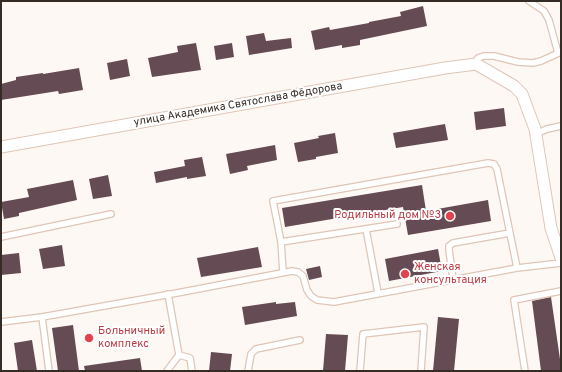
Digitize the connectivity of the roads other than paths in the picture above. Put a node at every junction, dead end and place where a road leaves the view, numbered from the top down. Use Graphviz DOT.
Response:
graph roads {
  1 [pos="529,1"];
  2 [pos="560,53"];
  3 [pos="476,64"];
  4 [pos="561,126"];
  5 [pos="536,134"];
  6 [pos="1,147"];
  7 [pos="111,214"];
  8 [pos="397,224"];
  9 [pos="366,230"];
  10 [pos="510,233"];
  11 [pos="1,237"];
  12 [pos="281,242"];
  13 [pos="561,258"];
  14 [pos="561,263"];
  15 [pos="517,268"];
  16 [pos="282,272"];
  17 [pos="453,279"];
  18 [pos="561,291"];
  19 [pos="378,293"];
  20 [pos="168,294"];
  21 [pos="42,317"];
  22 [pos="1,322"];
  23 [pos="300,340"];
  24 [pos="179,355"];
  25 [pos="50,371"];
  26 [pos="167,371"];
  27 [pos="192,371"];
  28 [pos="248,371"];
  29 [pos="360,371"];
  30 [pos="421,371"];
  31 [pos="525,371"];
  1 -- 2 [label="lane"];
  2 -- 3 [label="lane"];
  3 -- 5 [label="street"];
  3 -- 6 [label="street, улица Академика Святослава Фёдорова"];
  4 -- 5 [label="lane"];
  5 -- 13 [label="street"];
  7 -- 11 [label="lane"];
  8 -- 9 [label="lane"];
  9 -- 12 [label="lane"];
  9 -- 19 [label="lane"];
  10 -- 12 [label="lane"];
  10 -- 15 [label="lane"];
  10 -- 17 [label="lane"];
  12 -- 16 [label="lane"];
  14 -- 15 [label="lane"];
  15 -- 17 [label="lane"];
  16 -- 19 [label="lane"];
  16 -- 20 [label="lane"];
  17 -- 19 [label="lane"];
  18 -- 31 [label="lane"];
  20 -- 21 [label="lane"];
  20 -- 24 [label="lane"];
  21 -- 22 [label="lane"];
  21 -- 25 [label="lane"];
  23 -- 28 [label="lane"];
  24 -- 26 [label="lane"];
  24 -- 27 [label="lane"];
  29 -- 30 [label="lane"];
}
